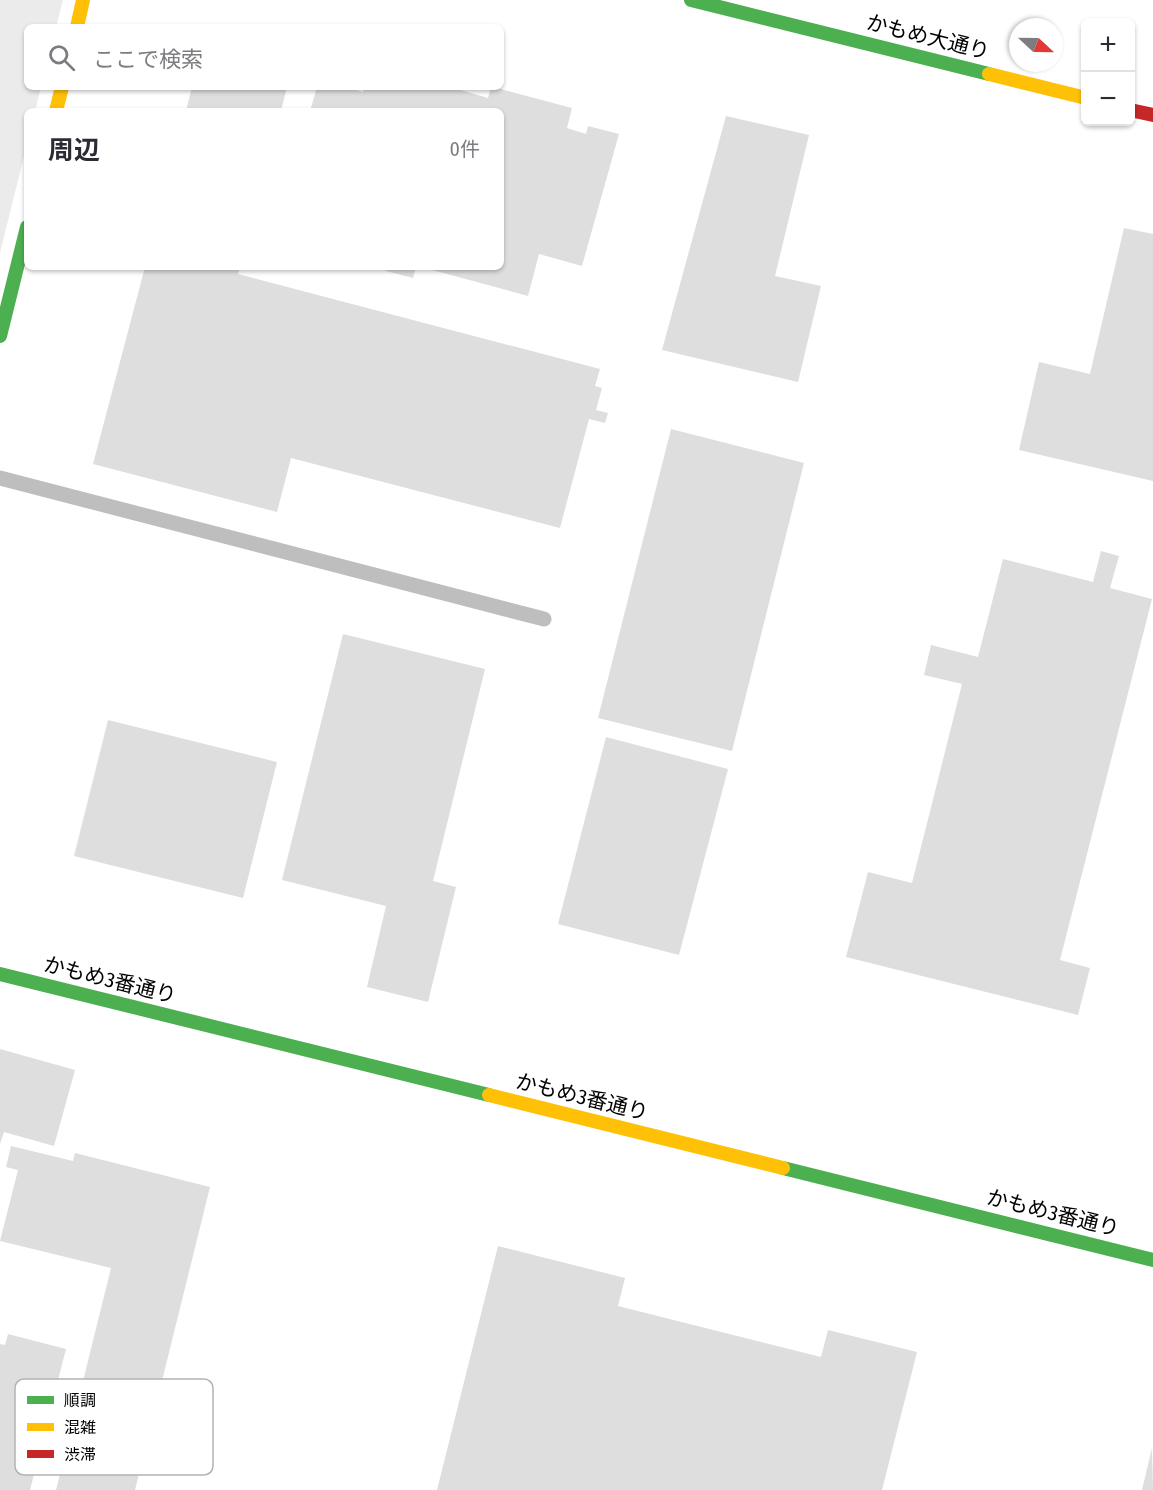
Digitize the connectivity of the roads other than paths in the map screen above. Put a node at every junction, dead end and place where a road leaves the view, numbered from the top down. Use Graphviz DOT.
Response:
graph roads {
  1 [pos="84,0"];
  2 [pos="691,0"];
  3 [pos="78,24"];
  4 [pos="61,90"];
  5 [pos="1081,97"];
  6 [pos="57,108"];
  7 [pos="1135,111"];
  8 [pos="1153,115"];
  9 [pos="24,239"];
  10 [pos="0,336"];
  11 [pos="0,478"];
  12 [pos="544,619"];
  13 [pos="0,975"];
  14 [pos="1153,1260"];
  1 -- 3 [label="street"];
  2 -- 5 [label="street, かもめ大通り"];
  4 -- 6 [label="street"];
  7 -- 8 [label="street"];
  9 -- 10 [label="street"];
  11 -- 12 [label="lane"];
  13 -- 14 [label="street, かもめ3番通り"];
}
